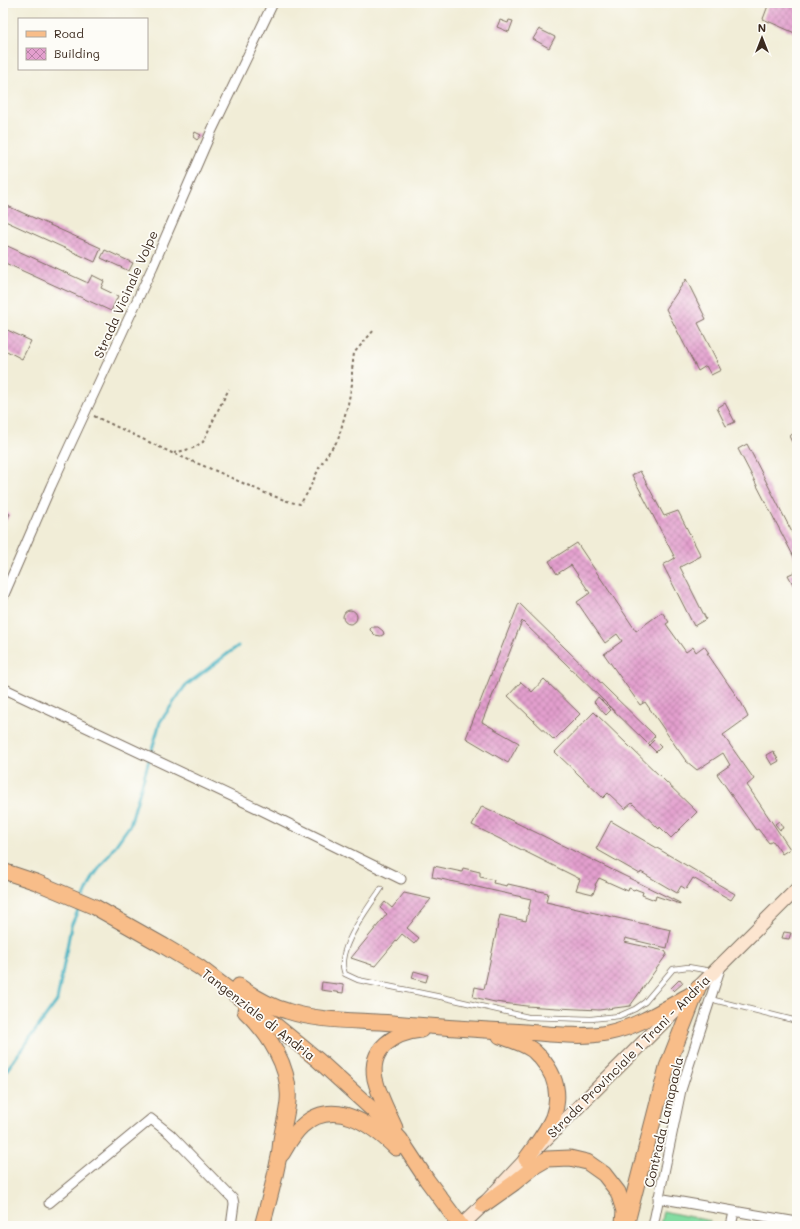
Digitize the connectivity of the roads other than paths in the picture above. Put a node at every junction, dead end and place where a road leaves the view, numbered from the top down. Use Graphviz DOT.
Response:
graph roads {
  1 [pos="273,3"];
  2 [pos="3,597"];
  3 [pos="3,688"];
  4 [pos="3,871"];
  5 [pos="401,879"];
  6 [pos="380,889"];
  7 [pos="797,889"];
  8 [pos="723,961"];
  9 [pos="199,967"];
  10 [pos="713,971"];
  11 [pos="216,981"];
  12 [pos="694,991"];
  13 [pos="710,999"];
  14 [pos="797,1020"];
  15 [pos="444,1028"];
  16 [pos="484,1030"];
  17 [pos="400,1139"];
  18 [pos="526,1159"];
  19 [pos="279,1160"];
  20 [pos="418,1167"];
  21 [pos="658,1198"];
  22 [pos="49,1203"];
  23 [pos="483,1205"];
  24 [pos="734,1212"];
  25 [pos="797,1222"];
  26 [pos="231,1226"];
  27 [pos="262,1226"];
  28 [pos="461,1226"];
  29 [pos="622,1226"];
  30 [pos="626,1226"];
  31 [pos="652,1226"];
  32 [pos="732,1226"];
  1 -- 2 [label="street, Strada Vicinale Volpe"];
  3 -- 5 [label="street"];
  4 -- 9 [label="main road, Tangenziale di Andria"];
  6 -- 10 [label="lane"];
  7 -- 8 [label="main road, Strada Provinciale 1 Trani - Andria"];
  8 -- 10 [label="main road, Strada Provinciale 1 Trani - Andria"];
  8 -- 13 [label="street, Contrada Lamapaola"];
  9 -- 11 [label="main road, Tangenziale di Andria"];
  9 -- 15 [label="main road"];
  10 -- 12 [label="main road, Strada Provinciale 1 Trani - Andria"];
  11 -- 17 [label="main road, Tangenziale di Andria"];
  11 -- 19 [label="main road"];
  12 -- 16 [label="main road"];
  12 -- 18 [label="main road, Strada Provinciale 1 Trani - Andria"];
  12 -- 30 [label="main road"];
  13 -- 14 [label="lane"];
  13 -- 21 [label="street, Contrada Lamapaola"];
  15 -- 16 [label="main road"];
  15 -- 17 [label="main road"];
  16 -- 18 [label="main road"];
  17 -- 20 [label="main road, Tangenziale di Andria"];
  18 -- 23 [label="main road, Strada Provinciale 1 Trani - Andria"];
  19 -- 20 [label="main road"];
  19 -- 27 [label="main road"];
  20 -- 28 [label="main road, Tangenziale di Andria"];
  21 -- 24 [label="street, Contrada Lamapaola"];
  21 -- 31 [label="street, Contrada Lamapaola"];
  22 -- 26 [label="street"];
  23 -- 28 [label="main road, Strada Provinciale 1 Trani - Andria"];
  23 -- 29 [label="main road"];
  24 -- 25 [label="street, Contrada Lamapaola"];
  24 -- 32 [label="street"];
}
